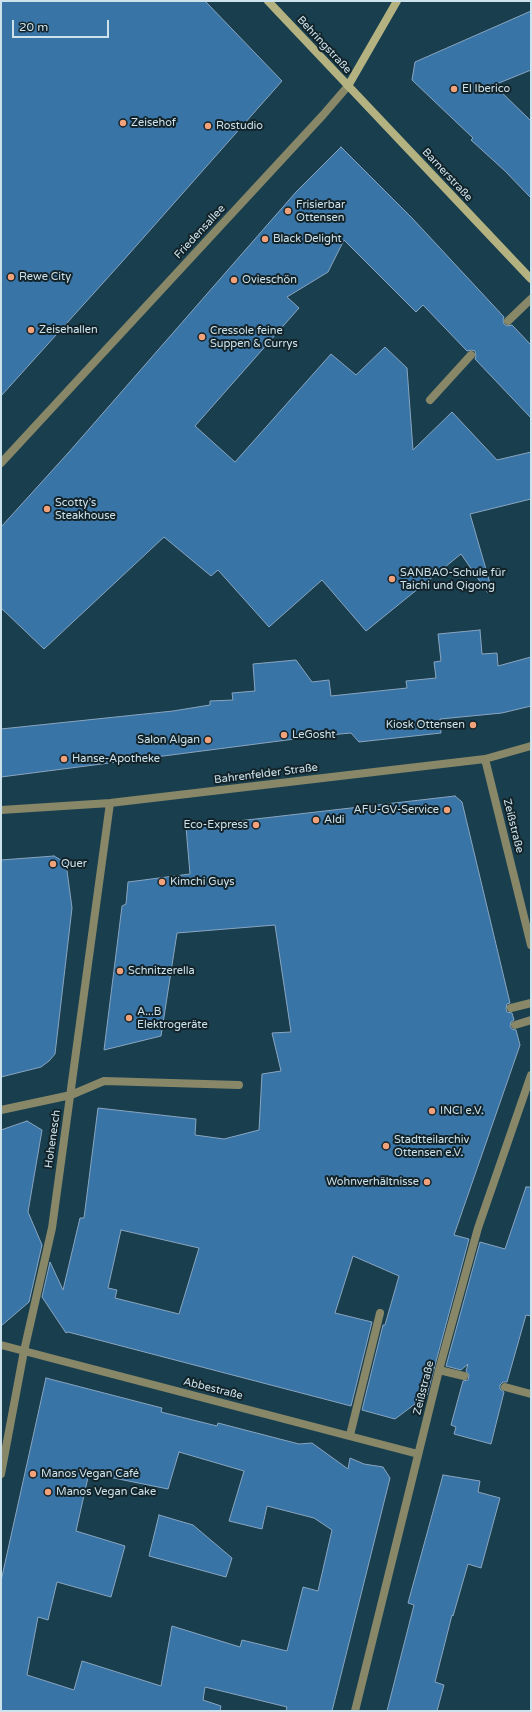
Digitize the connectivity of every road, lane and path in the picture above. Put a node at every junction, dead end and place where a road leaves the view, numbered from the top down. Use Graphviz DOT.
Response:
graph roads {
  1 [pos="268,1"];
  2 [pos="397,1"];
  3 [pos="348,86"];
  4 [pos="531,279"];
  5 [pos="531,299"];
  6 [pos="508,321"];
  7 [pos="471,355"];
  8 [pos="430,400"];
  9 [pos="1,463"];
  10 [pos="531,746"];
  11 [pos="485,759"];
  12 [pos="110,803"];
  13 [pos="1,810"];
  14 [pos="531,945"];
  15 [pos="531,1003"];
  16 [pos="511,1008"];
  17 [pos="531,1020"];
  18 [pos="515,1025"];
  19 [pos="531,1075"];
  20 [pos="239,1085"];
  21 [pos="71,1095"];
  22 [pos="1,1110"];
  23 [pos="380,1313"];
  24 [pos="1,1345"];
  25 [pos="24,1351"];
  26 [pos="439,1370"];
  27 [pos="464,1376"];
  28 [pos="505,1387"];
  29 [pos="531,1394"];
  30 [pos="350,1436"];
  31 [pos="418,1454"];
  32 [pos="1,1474"];
  33 [pos="355,1711"];
  1 -- 3 [label="main road, Behringstraße"];
  2 -- 3 [label="main road, Friedensallee"];
  3 -- 4 [label="main road, Barnerstraße"];
  3 -- 9 [label="street, Friedensallee"];
  5 -- 6 [label="street"];
  7 -- 8 [label="street"];
  10 -- 11 [label="street, Bahrenfelder Straße"];
  11 -- 12 [label="street, Bahrenfelder Straße"];
  11 -- 14 [label="street, Zeißstraße"];
  12 -- 13 [label="street, Bahrenfelder Straße"];
  12 -- 21 [label="street, Hohenesch"];
  15 -- 16 [label="street"];
  17 -- 18 [label="street"];
  19 -- 26 [label="street, Zeißstraße"];
  20 -- 21 [label="street"];
  21 -- 22 [label="street"];
  21 -- 25 [label="street, Hohenesch"];
  23 -- 30 [label="street"];
  24 -- 25 [label="street, Abbestraße"];
  25 -- 30 [label="street, Abbestraße"];
  25 -- 32 [label="street, Hohenesch"];
  26 -- 27 [label="street"];
  26 -- 31 [label="street, Zeißstraße"];
  28 -- 29 [label="street"];
  30 -- 31 [label="street, Abbestraße"];
  31 -- 33 [label="street, Zeißstraße"];
}
